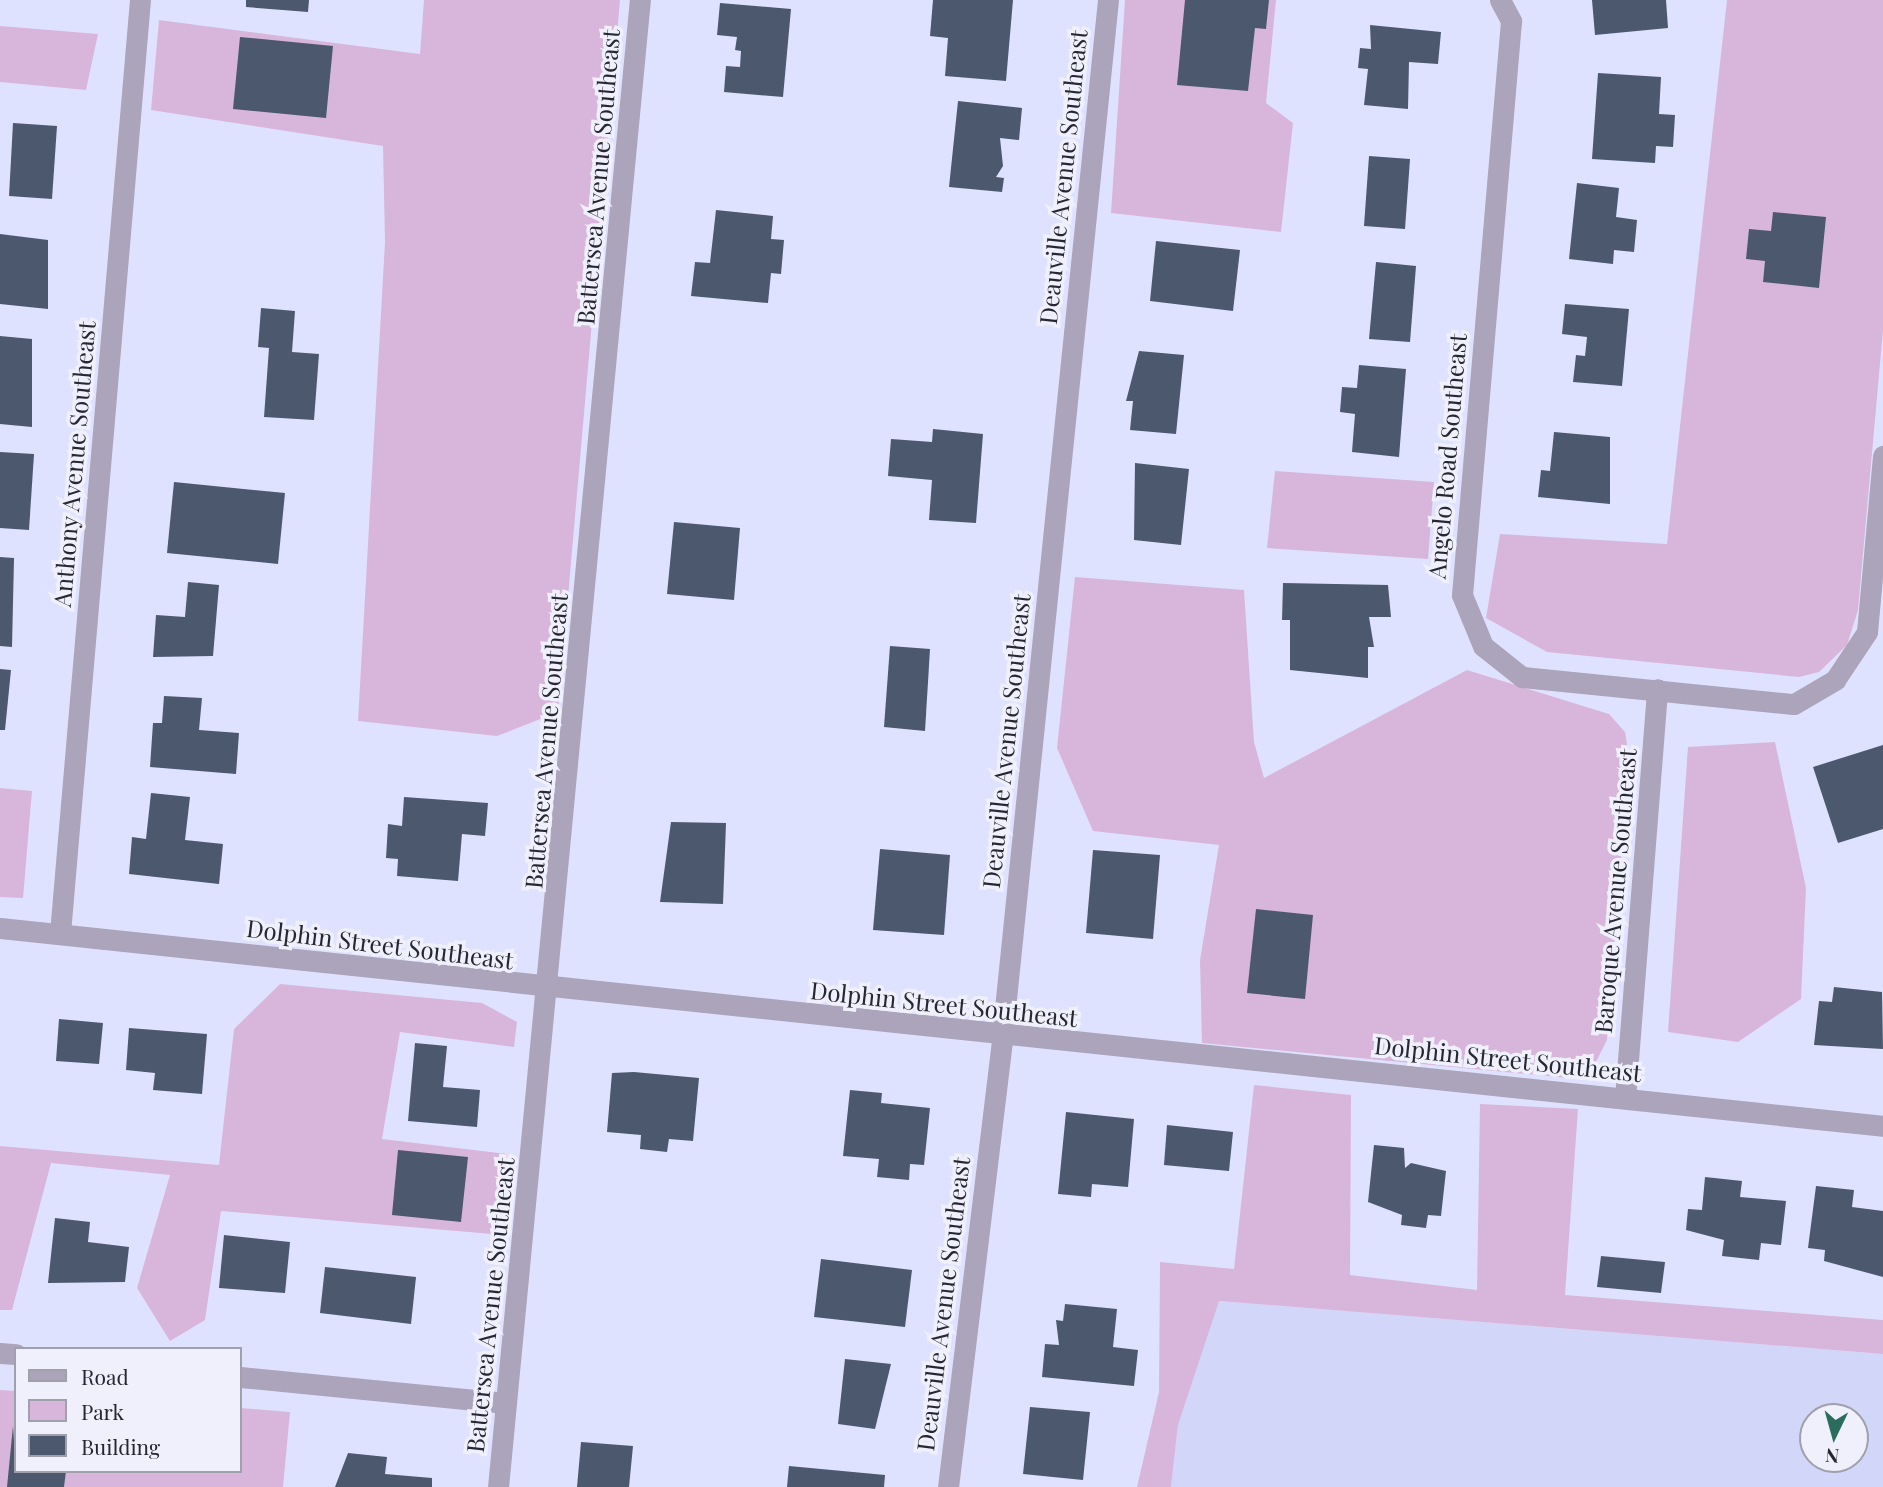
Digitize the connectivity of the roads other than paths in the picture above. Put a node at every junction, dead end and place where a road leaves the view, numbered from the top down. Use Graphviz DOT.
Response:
graph roads {
  1 [pos="140,0"];
  2 [pos="640,0"];
  3 [pos="1108,0"];
  4 [pos="1500,0"];
  5 [pos="1883,456"];
  6 [pos="1657,689"];
  7 [pos="0,928"];
  8 [pos="60,933"];
  9 [pos="550,990"];
  10 [pos="1002,1038"];
  11 [pos="1625,1098"];
  12 [pos="1883,1126"];
  13 [pos="242,1377"];
  14 [pos="506,1404"];
  15 [pos="498,1487"];
  16 [pos="948,1487"];
  1 -- 8 [label="street, Anthony Avenue Southeast"];
  2 -- 9 [label="street, Battersea Avenue Southeast"];
  3 -- 10 [label="street, Deauville Avenue Southeast"];
  4 -- 6 [label="street, Angelo Road Southeast"];
  5 -- 6 [label="street, Angelo Road Southeast"];
  6 -- 11 [label="street, Baroque Avenue Southeast"];
  7 -- 8 [label="street, Dolphin Street Southeast"];
  8 -- 9 [label="street, Dolphin Street Southeast"];
  9 -- 10 [label="street, Dolphin Street Southeast"];
  9 -- 14 [label="street, Battersea Avenue Southeast"];
  10 -- 11 [label="street, Dolphin Street Southeast"];
  10 -- 16 [label="street, Deauville Avenue Southeast"];
  11 -- 12 [label="street, Dolphin Street Southeast"];
  13 -- 14 [label="street"];
  14 -- 15 [label="street, Battersea Avenue Southeast"];
}
